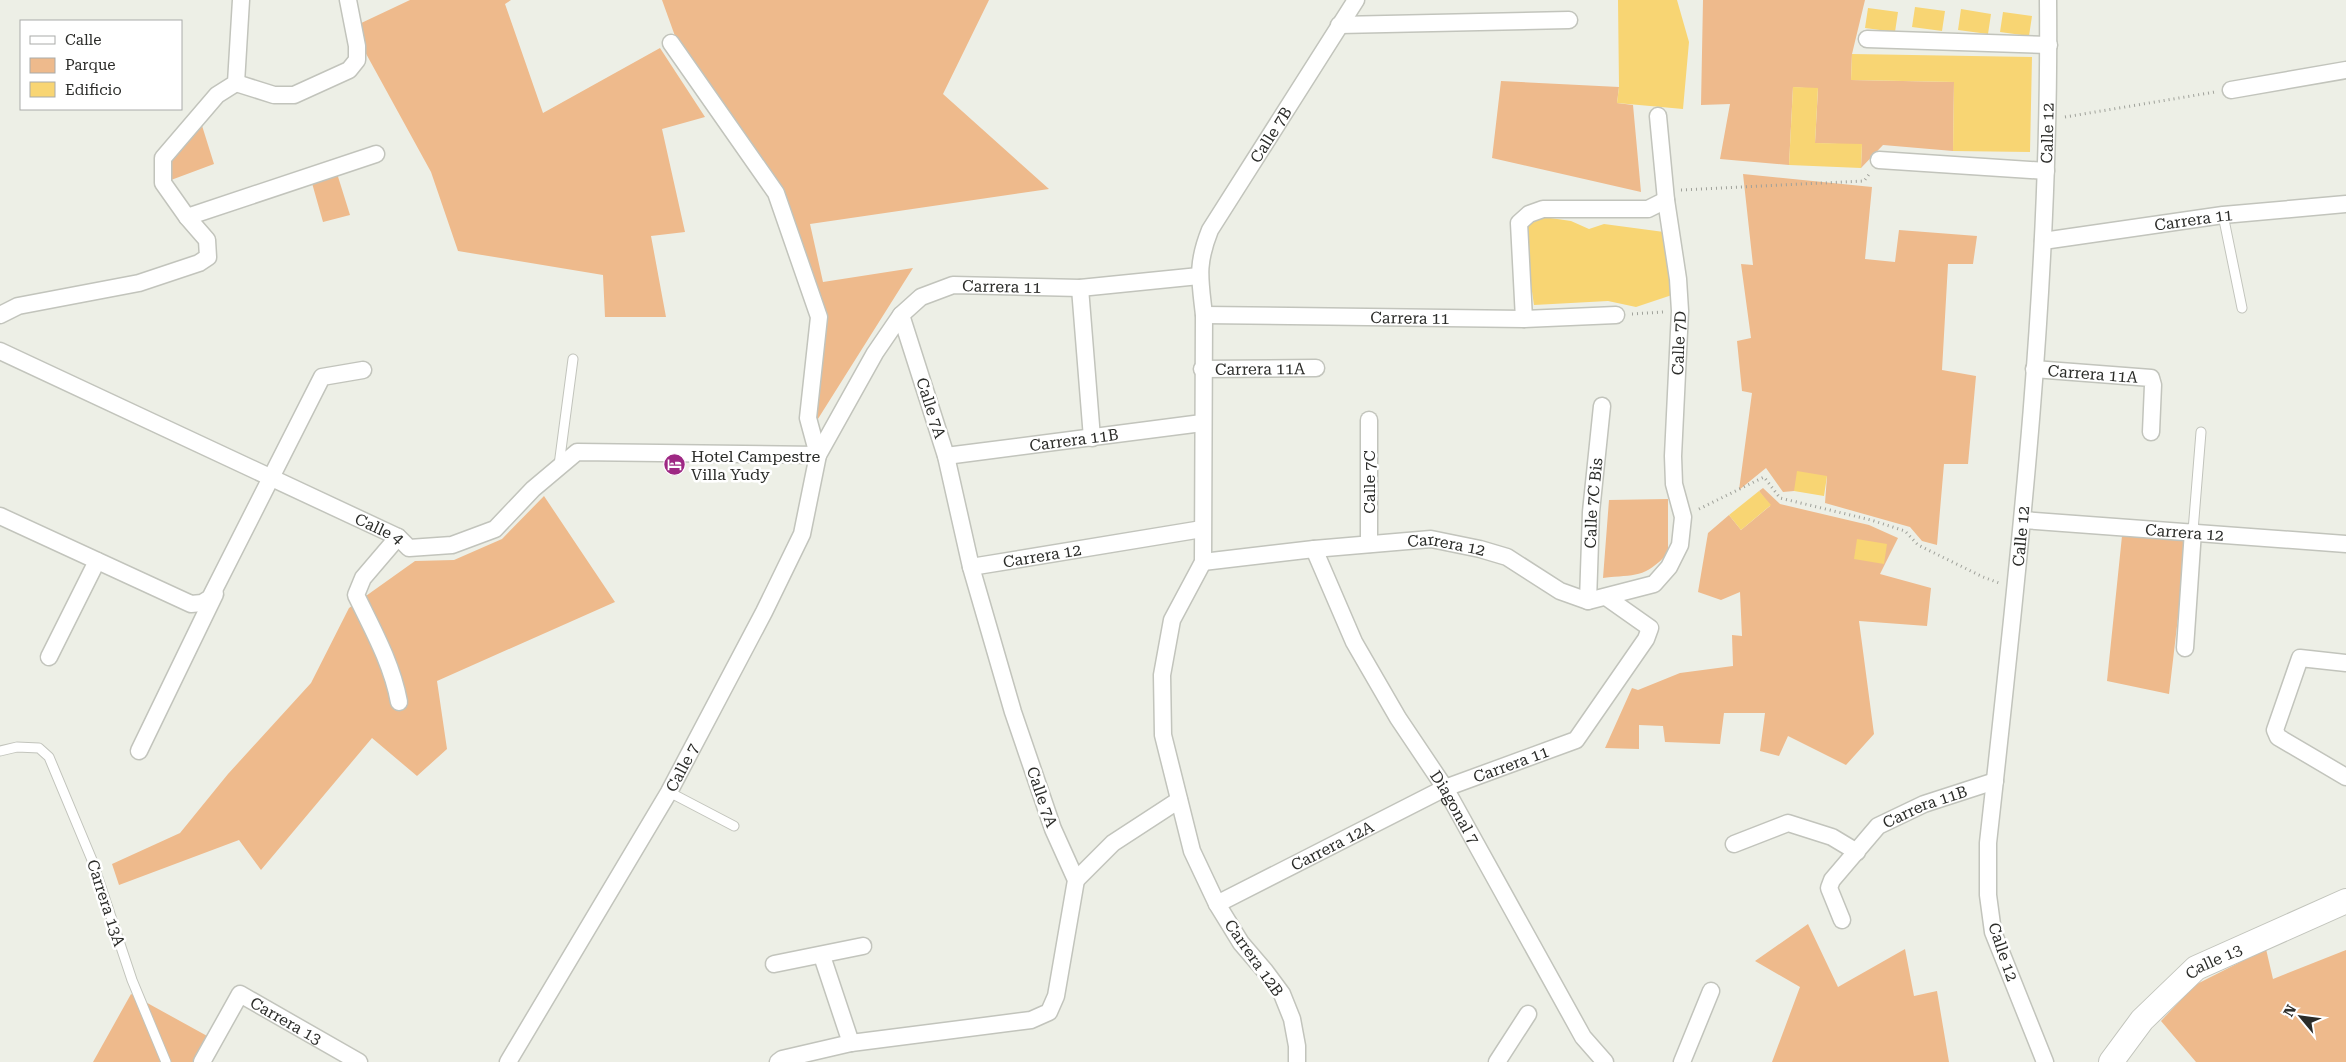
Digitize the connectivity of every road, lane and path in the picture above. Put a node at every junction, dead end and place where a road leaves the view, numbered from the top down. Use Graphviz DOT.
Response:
graph roads {
  1 [pos="241,0"];
  2 [pos="348,0"];
  3 [pos="1356,0"];
  4 [pos="2048,0"];
  5 [pos="1569,20"];
  6 [pos="1339,25"];
  7 [pos="1866,39"];
  8 [pos="672,43"];
  9 [pos="2049,45"];
  10 [pos="2346,70"];
  11 [pos="236,83"];
  12 [pos="2231,90"];
  13 [pos="1658,116"];
  14 [pos="2047,120"];
  15 [pos="376,154"];
  16 [pos="1879,160"];
  17 [pos="2046,171"];
  18 [pos="1666,196"];
  19 [pos="2346,204"];
  20 [pos="2223,215"];
  21 [pos="187,217"];
  22 [pos="2043,241"];
  23 [pos="1199,276"];
  24 [pos="1080,288"];
  25 [pos="2242,308"];
  26 [pos="1680,311"];
  27 [pos="0,315"];
  28 [pos="901,315"];
  29 [pos="1204,315"];
  30 [pos="1616,315"];
  31 [pos="1524,319"];
  32 [pos="0,351"];
  33 [pos="573,359"];
  34 [pos="1316,368"];
  35 [pos="1202,369"];
  36 [pos="2034,369"];
  37 [pos="363,370"];
  38 [pos="1602,406"];
  39 [pos="1369,420"];
  40 [pos="1202,423"];
  41 [pos="2151,432"];
  42 [pos="2201,432"];
  43 [pos="1092,438"];
  44 [pos="818,455"];
  45 [pos="946,456"];
  46 [pos="559,467"];
  47 [pos="271,479"];
  48 [pos="0,516"];
  49 [pos="1683,517"];
  50 [pos="2023,520"];
  51 [pos="1202,529"];
  52 [pos="2193,531"];
  53 [pos="398,537"];
  54 [pos="1369,544"];
  55 [pos="2346,544"];
  56 [pos="1314,549"];
  57 [pos="97,560"];
  58 [pos="1202,562"];
  59 [pos="971,567"];
  60 [pos="2016,588"];
  61 [pos="1606,597"];
  62 [pos="1588,601"];
  63 [pos="2185,648"];
  64 [pos="48,657"];
  65 [pos="2346,663"];
  66 [pos="398,702"];
  67 [pos="0,751"];
  68 [pos="139,751"];
  69 [pos="2346,777"];
  70 [pos="1995,781"];
  71 [pos="1445,788"];
  72 [pos="668,792"];
  73 [pos="1179,800"];
  74 [pos="734,826"];
  75 [pos="1734,844"];
  76 [pos="1857,852"];
  77 [pos="1076,880"];
  78 [pos="2346,901"];
  79 [pos="1217,904"];
  80 [pos="1842,920"];
  81 [pos="863,946"];
  82 [pos="822,956"];
  83 [pos="774,964"];
  84 [pos="1711,991"];
  85 [pos="1528,1014"];
  86 [pos="851,1043"];
  87 [pos="166,1062"];
  88 [pos="202,1062"];
  89 [pos="359,1062"];
  90 [pos="508,1062"];
  91 [pos="778,1062"];
  92 [pos="1297,1062"];
  93 [pos="1497,1062"];
  94 [pos="1605,1062"];
  95 [pos="1682,1062"];
  96 [pos="2044,1062"];
  97 [pos="2111,1062"];
  1 -- 11 [label="street"];
  2 -- 11 [label="street"];
  3 -- 6 [label="street, Calle 7B"];
  4 -- 9 [label="street, Calle 12"];
  5 -- 6 [label="street"];
  6 -- 23 [label="street, Calle 7B"];
  7 -- 9 [label="street"];
  8 -- 44 [label="street"];
  9 -- 14 [label="street, Calle 12"];
  10 -- 12 [label="street"];
  11 -- 21 [label="street"];
  12 -- 14 [label="path"];
  13 -- 18 [label="street, Calle 7D"];
  14 -- 17 [label="street, Calle 12"];
  15 -- 21 [label="street"];
  16 -- 17 [label="street"];
  16 -- 18 [label="path"];
  17 -- 22 [label="street, Calle 12"];
  18 -- 26 [label="street, Calle 7D"];
  18 -- 31 [label="street"];
  19 -- 20 [label="street, Carrera 11"];
  20 -- 22 [label="street, Carrera 11"];
  20 -- 25 [label="lane"];
  21 -- 27 [label="street"];
  22 -- 36 [label="street, Calle 12"];
  23 -- 24 [label="street, Carrera 11"];
  23 -- 29 [label="street, Calle 7B"];
  24 -- 28 [label="street, Carrera 11"];
  24 -- 43 [label="street"];
  26 -- 30 [label="path"];
  26 -- 49 [label="street, Calle 7D"];
  28 -- 44 [label="street, Carrera 11"];
  28 -- 45 [label="street, Calle 7A"];
  29 -- 31 [label="street, Carrera 11"];
  29 -- 35 [label="street, Calle 7B"];
  30 -- 31 [label="street, Carrera 11"];
  32 -- 47 [label="street, Calle 4"];
  33 -- 46 [label="lane"];
  34 -- 35 [label="street, Carrera 11A"];
  35 -- 40 [label="street, Calle 7B"];
  36 -- 41 [label="street, Carrera 11A"];
  36 -- 50 [label="street, Calle 12"];
  37 -- 47 [label="street"];
  38 -- 62 [label="street, Calle 7C Bis"];
  39 -- 54 [label="street, Calle 7C"];
  40 -- 43 [label="street, Carrera 11B"];
  40 -- 51 [label="street, Calle 7B"];
  42 -- 52 [label="lane"];
  43 -- 45 [label="street, Carrera 11B"];
  44 -- 46 [label="street, Calle 4"];
  44 -- 72 [label="street, Calle 7"];
  45 -- 59 [label="street, Calle 7A"];
  46 -- 53 [label="street, Calle 4"];
  47 -- 53 [label="street, Calle 4"];
  47 -- 57 [label="street"];
  47 -- 68 [label="street"];
  48 -- 57 [label="street"];
  49 -- 60 [label="path"];
  49 -- 61 [label="street, Calle 7D"];
  50 -- 52 [label="street, Carrera 12"];
  50 -- 60 [label="street, Calle 12"];
  51 -- 58 [label="street, Calle 7B"];
  51 -- 59 [label="street, Carrera 12"];
  52 -- 55 [label="street, Carrera 12"];
  52 -- 63 [label="street"];
  53 -- 66 [label="street"];
  54 -- 56 [label="street, Carrera 12"];
  54 -- 62 [label="street, Carrera 12"];
  56 -- 58 [label="street, Carrera 12"];
  56 -- 71 [label="street, Diagonal 7"];
  57 -- 64 [label="street"];
  58 -- 73 [label="street, Carrera 12B"];
  59 -- 77 [label="street, Calle 7A"];
  60 -- 70 [label="street, Calle 12"];
  61 -- 62 [label="street"];
  61 -- 71 [label="street, Carrera 11"];
  65 -- 69 [label="street"];
  67 -- 87 [label="lane, Carrera 13A"];
  70 -- 76 [label="street, Carrera 11B"];
  70 -- 96 [label="street, Calle 12"];
  71 -- 79 [label="street, Carrera 12A"];
  71 -- 94 [label="street, Diagonal 7"];
  72 -- 74 [label="lane"];
  72 -- 90 [label="street, Calle 7"];
  73 -- 77 [label="street"];
  73 -- 79 [label="street, Carrera 12B"];
  75 -- 76 [label="street"];
  76 -- 80 [label="street, Carrera 11B"];
  77 -- 86 [label="street"];
  78 -- 97 [label="main road, Calle 13"];
  79 -- 92 [label="street, Carrera 12B"];
  81 -- 82 [label="street"];
  82 -- 83 [label="street"];
  82 -- 86 [label="street"];
  84 -- 95 [label="street"];
  85 -- 93 [label="street"];
  86 -- 91 [label="street"];
  88 -- 89 [label="street, Carrera 13"];
}
